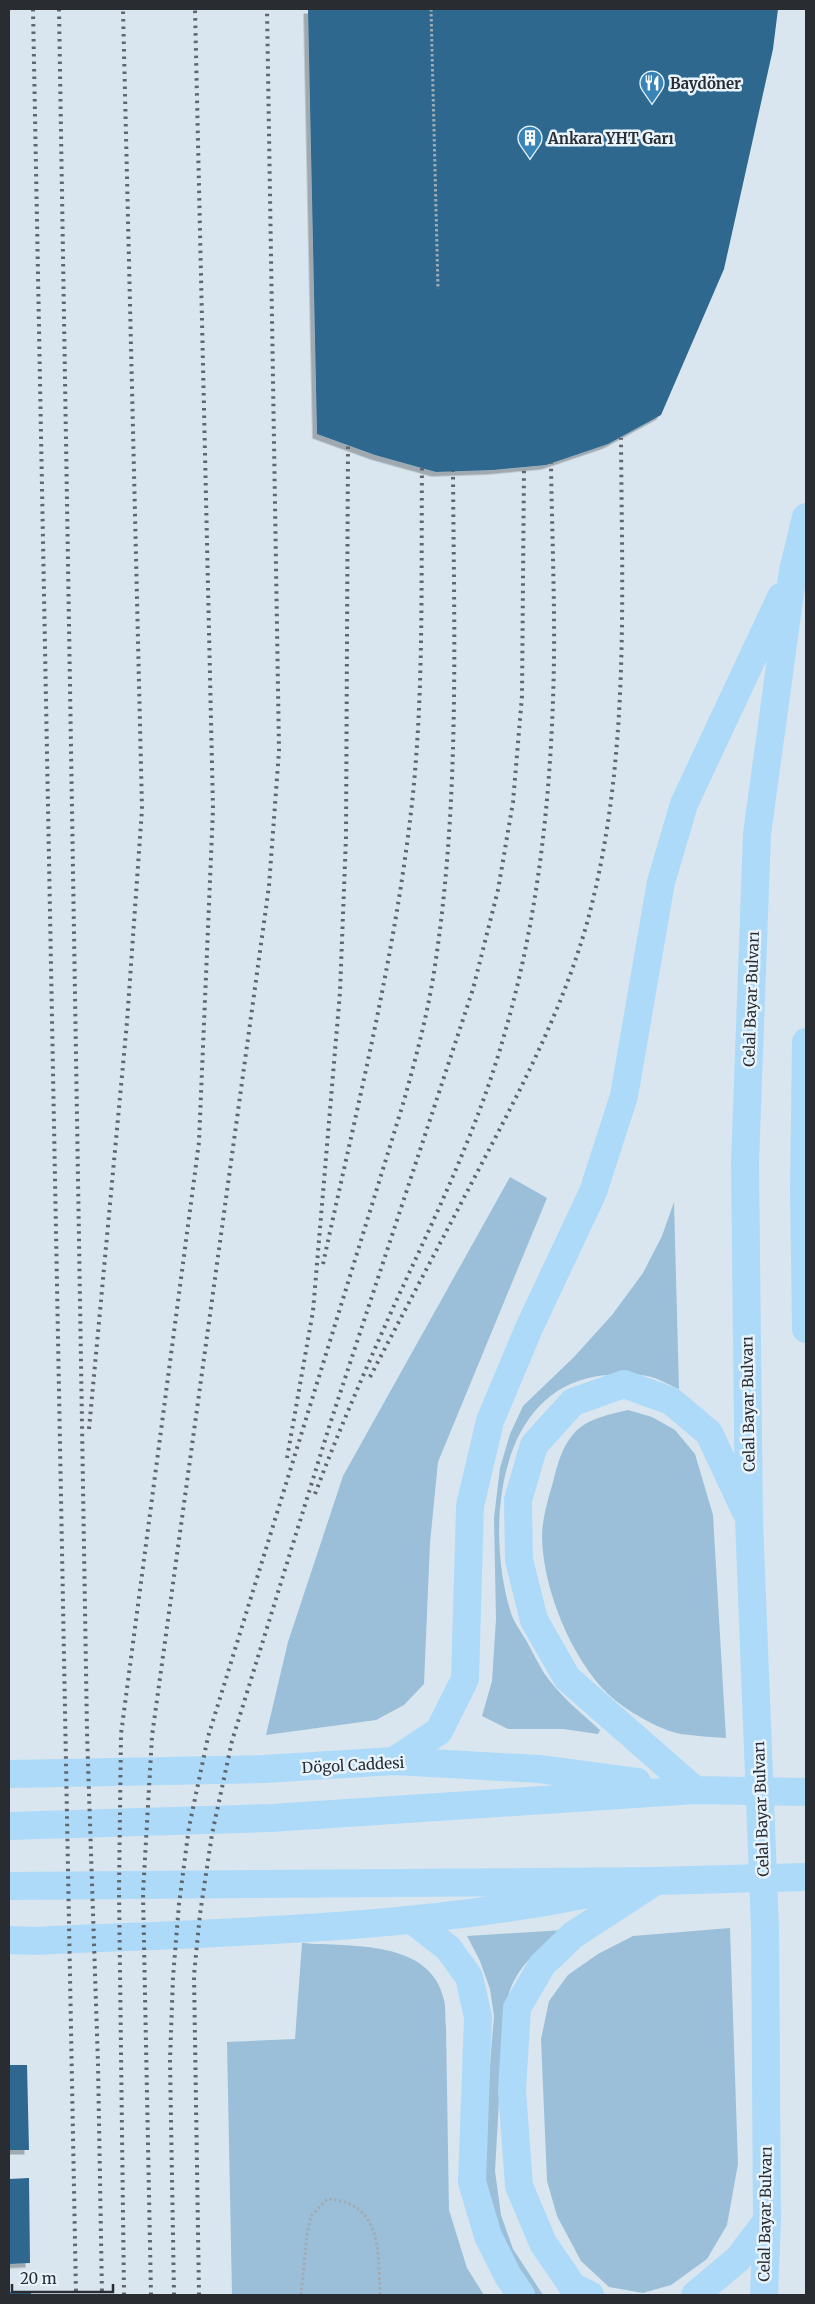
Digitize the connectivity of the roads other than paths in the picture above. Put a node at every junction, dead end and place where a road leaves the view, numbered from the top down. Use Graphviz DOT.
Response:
graph roads {
  1 [pos="806,517"];
  2 [pos="793,571"];
  3 [pos="806,1042"];
  4 [pos="805,1192"];
  5 [pos="806,1328"];
  6 [pos="749,1520"];
  7 [pos="394,1762"];
  8 [pos="9,1774"];
  9 [pos="695,1790"];
  10 [pos="806,1792"];
  11 [pos="9,1826"];
  12 [pos="806,1877"];
  13 [pos="656,1881"];
  14 [pos="9,1886"];
  15 [pos="412,1920"];
  16 [pos="9,1940"];
  17 [pos="767,2221"];
  18 [pos="520,2295"];
  19 [pos="590,2295"];
  20 [pos="696,2295"];
  21 [pos="764,2295"];
  1 -- 2 [label="main road, Celal Bayar Bulvarı"];
  2 -- 6 [label="main road, Celal Bayar Bulvarı"];
  2 -- 7 [label="main road"];
  3 -- 4 [label="main road"];
  4 -- 5 [label="main road"];
  6 -- 9 [label="main road"];
  6 -- 17 [label="main road, Celal Bayar Bulvarı"];
  7 -- 8 [label="main road, Dögol Caddesi"];
  7 -- 9 [label="main road, Dögol Caddesi"];
  9 -- 10 [label="main road, Dögol Caddesi"];
  9 -- 11 [label="main road, Dögol Caddesi"];
  12 -- 13 [label="main road"];
  13 -- 14 [label="main road"];
  13 -- 15 [label="main road"];
  13 -- 19 [label="main road"];
  15 -- 16 [label="main road"];
  15 -- 18 [label="main road"];
  17 -- 20 [label="main road"];
  17 -- 21 [label="main road, Celal Bayar Bulvarı"];
}
